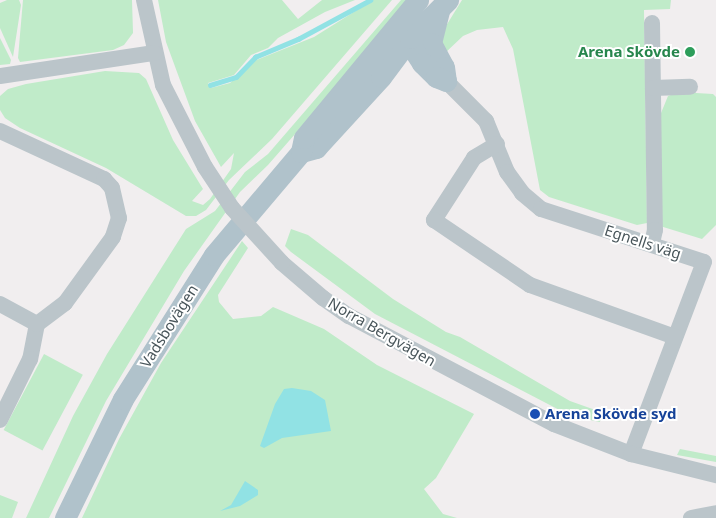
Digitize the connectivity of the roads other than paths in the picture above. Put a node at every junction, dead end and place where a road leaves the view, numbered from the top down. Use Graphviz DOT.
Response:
graph roads {
  1 [pos="144,0"];
  2 [pos="418,0"];
  3 [pos="437,4"];
  4 [pos="652,22"];
  5 [pos="410,38"];
  6 [pos="154,53"];
  7 [pos="426,68"];
  8 [pos="0,76"];
  9 [pos="381,77"];
  10 [pos="446,81"];
  11 [pos="690,87"];
  12 [pos="653,88"];
  13 [pos="0,131"];
  14 [pos="497,144"];
  15 [pos="301,152"];
  16 [pos="652,244"];
  17 [pos="710,259"];
  18 [pos="0,304"];
  19 [pos="37,324"];
  20 [pos="675,337"];
  21 [pos="0,420"];
  22 [pos="631,454"];
  23 [pos="716,475"];
  24 [pos="716,513"];
  25 [pos="65,518"];
  26 [pos="691,518"];
  1 -- 6 [label="street, Norra Bergvägen"];
  2 -- 15 [label="main road, Vadsbovägen"];
  3 -- 5 [label="main road, Vadsbovägen"];
  3 -- 10 [label="main road, Vadsbovägen"];
  4 -- 12 [label="street"];
  5 -- 7 [label="main road"];
  5 -- 9 [label="main road, Vadsbovägen"];
  6 -- 8 [label="street"];
  6 -- 22 [label="street, Norra Bergvägen, bridge"];
  7 -- 9 [label="main road, Vadsbovägen"];
  7 -- 10 [label="main road"];
  9 -- 15 [label="main road, Vadsbovägen"];
  10 -- 14 [label="street, Egnells väg"];
  11 -- 12 [label="street"];
  12 -- 16 [label="street"];
  13 -- 19 [label="street"];
  14 -- 16 [label="street, Egnells väg"];
  14 -- 20 [label="street"];
  15 -- 25 [label="main road, Vadsbovägen"];
  16 -- 17 [label="street, Egnells väg"];
  17 -- 20 [label="street, Egnells väg"];
  18 -- 19 [label="street"];
  19 -- 21 [label="street"];
  20 -- 22 [label="street, Egnells väg"];
  22 -- 23 [label="street, Norra Bergvägen"];
  24 -- 26 [label="street"];
}
